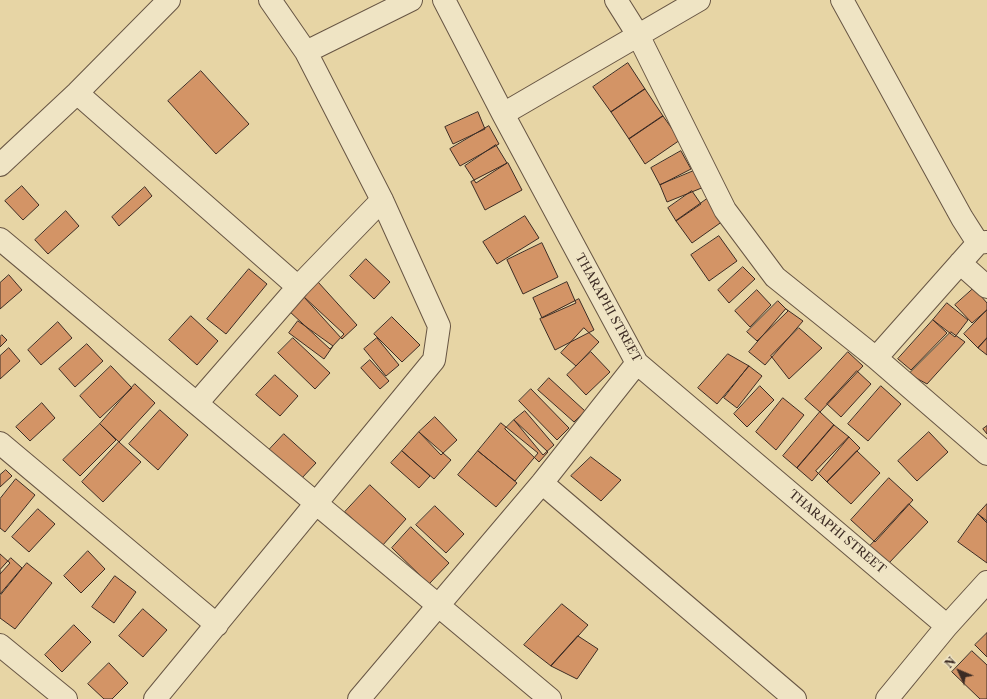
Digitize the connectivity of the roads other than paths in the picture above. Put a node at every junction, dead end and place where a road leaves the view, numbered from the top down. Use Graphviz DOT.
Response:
graph roads {
  1 [pos="169,0"];
  2 [pos="270,0"];
  3 [pos="411,0"];
  4 [pos="444,0"];
  5 [pos="616,0"];
  6 [pos="699,0"];
  7 [pos="842,0"];
  8 [pos="638,35"];
  9 [pos="306,52"];
  10 [pos="77,93"];
  11 [pos="503,114"];
  12 [pos="0,165"];
  13 [pos="382,200"];
  14 [pos="0,239"];
  15 [pos="983,243"];
  16 [pos="960,263"];
  17 [pos="298,287"];
  18 [pos="987,287"];
  19 [pos="876,358"];
  20 [pos="637,364"];
  21 [pos="197,403"];
  22 [pos="0,443"];
  23 [pos="987,454"];
  24 [pos="542,483"];
  25 [pos="316,503"];
  26 [pos="987,582"];
  27 [pos="439,605"];
  28 [pos="217,625"];
  29 [pos="947,626"];
  30 [pos="0,645"];
  31 [pos="66,699"];
  32 [pos="155,699"];
  33 [pos="359,699"];
  34 [pos="550,699"];
  35 [pos="795,699"];
  36 [pos="887,699"];
  1 -- 10 [label="street"];
  2 -- 9 [label="street"];
  3 -- 9 [label="street"];
  4 -- 11 [label="street, THARAPHI STREET"];
  5 -- 8 [label="street"];
  6 -- 8 [label="street"];
  7 -- 15 [label="street"];
  8 -- 11 [label="street"];
  8 -- 19 [label="street"];
  9 -- 13 [label="street"];
  10 -- 12 [label="street"];
  10 -- 17 [label="street"];
  11 -- 20 [label="street, THARAPHI STREET"];
  13 -- 17 [label="street"];
  13 -- 25 [label="street"];
  14 -- 21 [label="street"];
  15 -- 16 [label="street"];
  16 -- 18 [label="street"];
  16 -- 19 [label="street"];
  17 -- 21 [label="street"];
  19 -- 23 [label="street"];
  20 -- 24 [label="street"];
  20 -- 29 [label="street, THARAPHI STREET"];
  21 -- 25 [label="street"];
  22 -- 28 [label="street"];
  24 -- 27 [label="street"];
  24 -- 35 [label="street"];
  25 -- 27 [label="street"];
  25 -- 28 [label="street"];
  26 -- 29 [label="street"];
  27 -- 33 [label="street"];
  27 -- 34 [label="street"];
  28 -- 32 [label="street"];
  29 -- 36 [label="street"];
  30 -- 31 [label="street"];
}
